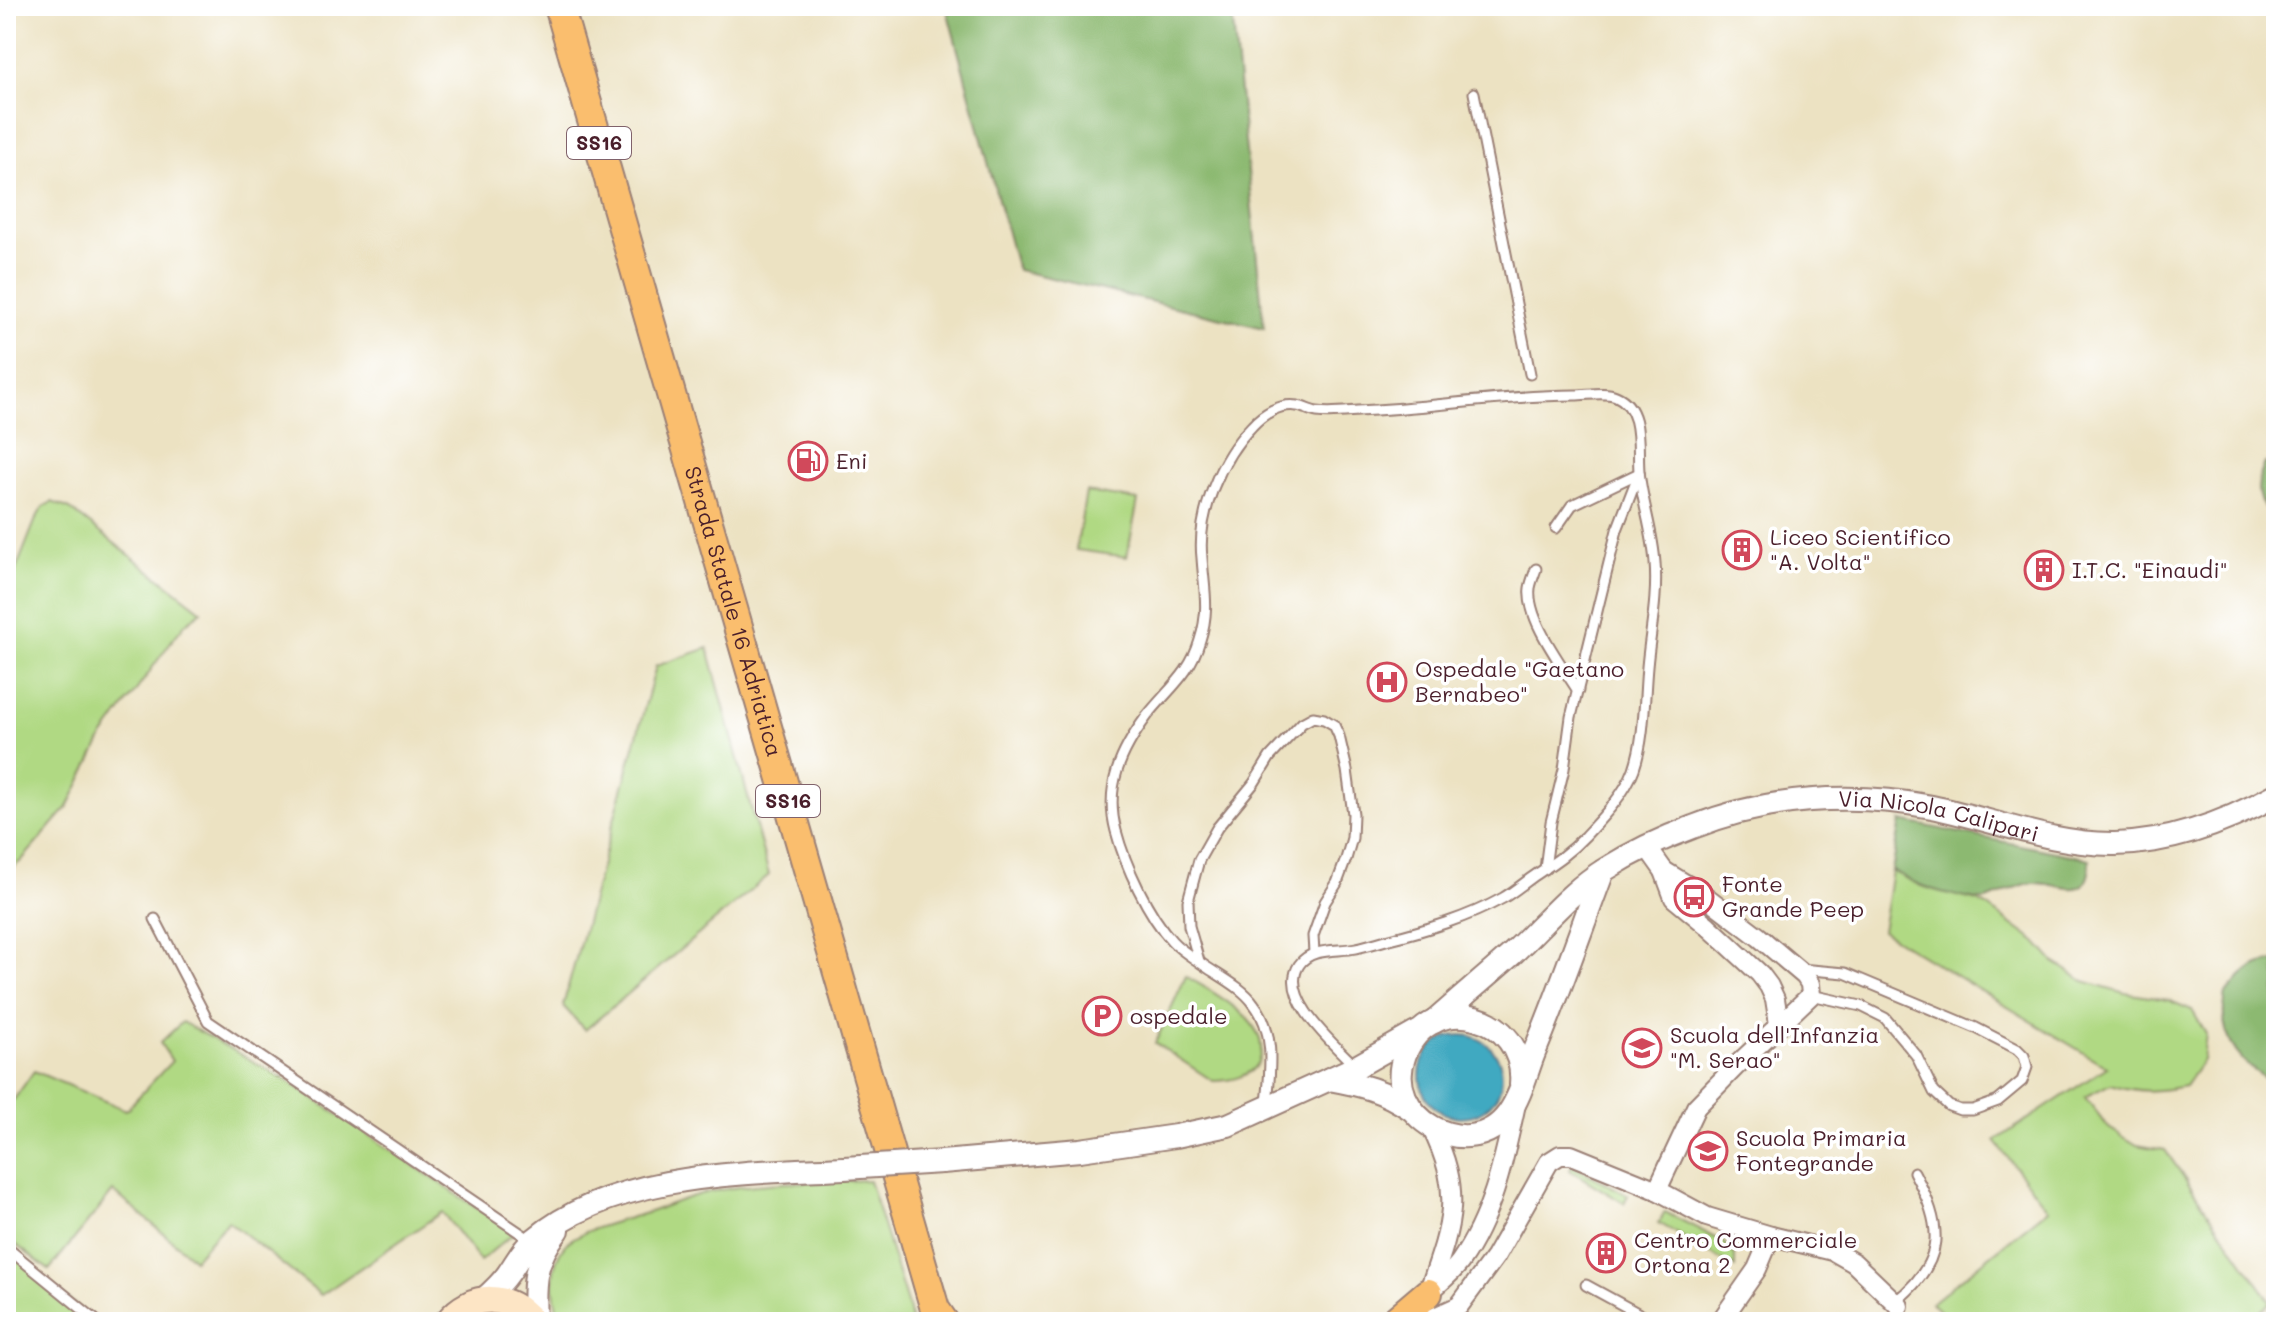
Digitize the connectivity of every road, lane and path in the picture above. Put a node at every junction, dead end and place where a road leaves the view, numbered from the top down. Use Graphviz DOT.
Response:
graph roads {
  1 [pos="559,6"];
  2 [pos="1474,93"];
  3 [pos="1530,374"];
  4 [pos="1639,473"];
  5 [pos="1556,528"];
  6 [pos="1536,569"];
  7 [pos="1578,691"];
  8 [pos="2276,795"];
  9 [pos="1647,847"];
  10 [pos="1545,869"];
  11 [pos="1604,870"];
  12 [pos="1664,871"];
  13 [pos="155,919"];
  14 [pos="1314,953"];
  15 [pos="1199,961"];
  16 [pos="1797,969"];
  17 [pos="1811,995"];
  18 [pos="1779,1024"];
  19 [pos="1429,1026"];
  20 [pos="1356,1067"];
  21 [pos="1329,1079"];
  22 [pos="1520,1091"];
  23 [pos="1266,1109"];
  24 [pos="1411,1109"];
  25 [pos="1431,1127"];
  26 [pos="1914,1172"];
  27 [pos="1657,1190"];
  28 [pos="568,1217"];
  29 [pos="1771,1236"];
  30 [pos="532,1241"];
  31 [pos="6,1247"];
  32 [pos="1586,1285"];
  33 [pos="483,1300"];
  34 [pos="1897,1304"];
  35 [pos="1416,1313"];
  36 [pos="938,1319"];
  37 [pos="98,1322"];
  38 [pos="448,1322"];
  39 [pos="534,1322"];
  40 [pos="1654,1322"];
  41 [pos="1720,1322"];
  1 -- 36 [label="main road, Strada Statale 16 Adriatica / SS16"];
  2 -- 3 [label="lane"];
  4 -- 5 [label="lane"];
  4 -- 7 [label="lane"];
  4 -- 10 [label="lane"];
  4 -- 15 [label="lane"];
  6 -- 7 [label="lane"];
  7 -- 10 [label="lane"];
  8 -- 9 [label="street, Via Nicola Calipari"];
  9 -- 11 [label="street, Via Nicola Calipari"];
  9 -- 12 [label="street"];
  10 -- 14 [label="lane"];
  11 -- 19 [label="street, Via Nicola Calipari"];
  11 -- 22 [label="street"];
  12 -- 16 [label="street"];
  12 -- 18 [label="street"];
  13 -- 30 [label="lane"];
  14 -- 15 [label="lane"];
  14 -- 20 [label="lane"];
  15 -- 23 [label="lane"];
  16 -- 17 [label="street"];
  16 -- 17 [label="lane"];
  17 -- 18 [label="street"];
  18 -- 27 [label="street"];
  19 -- 20 [label="street"];
  19 -- 22 [label="street"];
  19 -- 24 [label="street"];
  20 -- 21 [label="street"];
  21 -- 23 [label="street"];
  21 -- 24 [label="street"];
  22 -- 25 [label="street"];
  22 -- 35 [label="street"];
  23 -- 28 [label="street, bridge"];
  24 -- 25 [label="street"];
  25 -- 35 [label="street"];
  26 -- 34 [label="lane"];
  27 -- 29 [label="street"];
  27 -- 35 [label="street"];
  28 -- 30 [label="street"];
  28 -- 39 [label="street"];
  29 -- 34 [label="street"];
  29 -- 41 [label="street"];
  30 -- 33 [label="street"];
  31 -- 37 [label="lane"];
  32 -- 40 [label="lane"];
  33 -- 38 [label="main road"];
  33 -- 39 [label="main road"];
}
